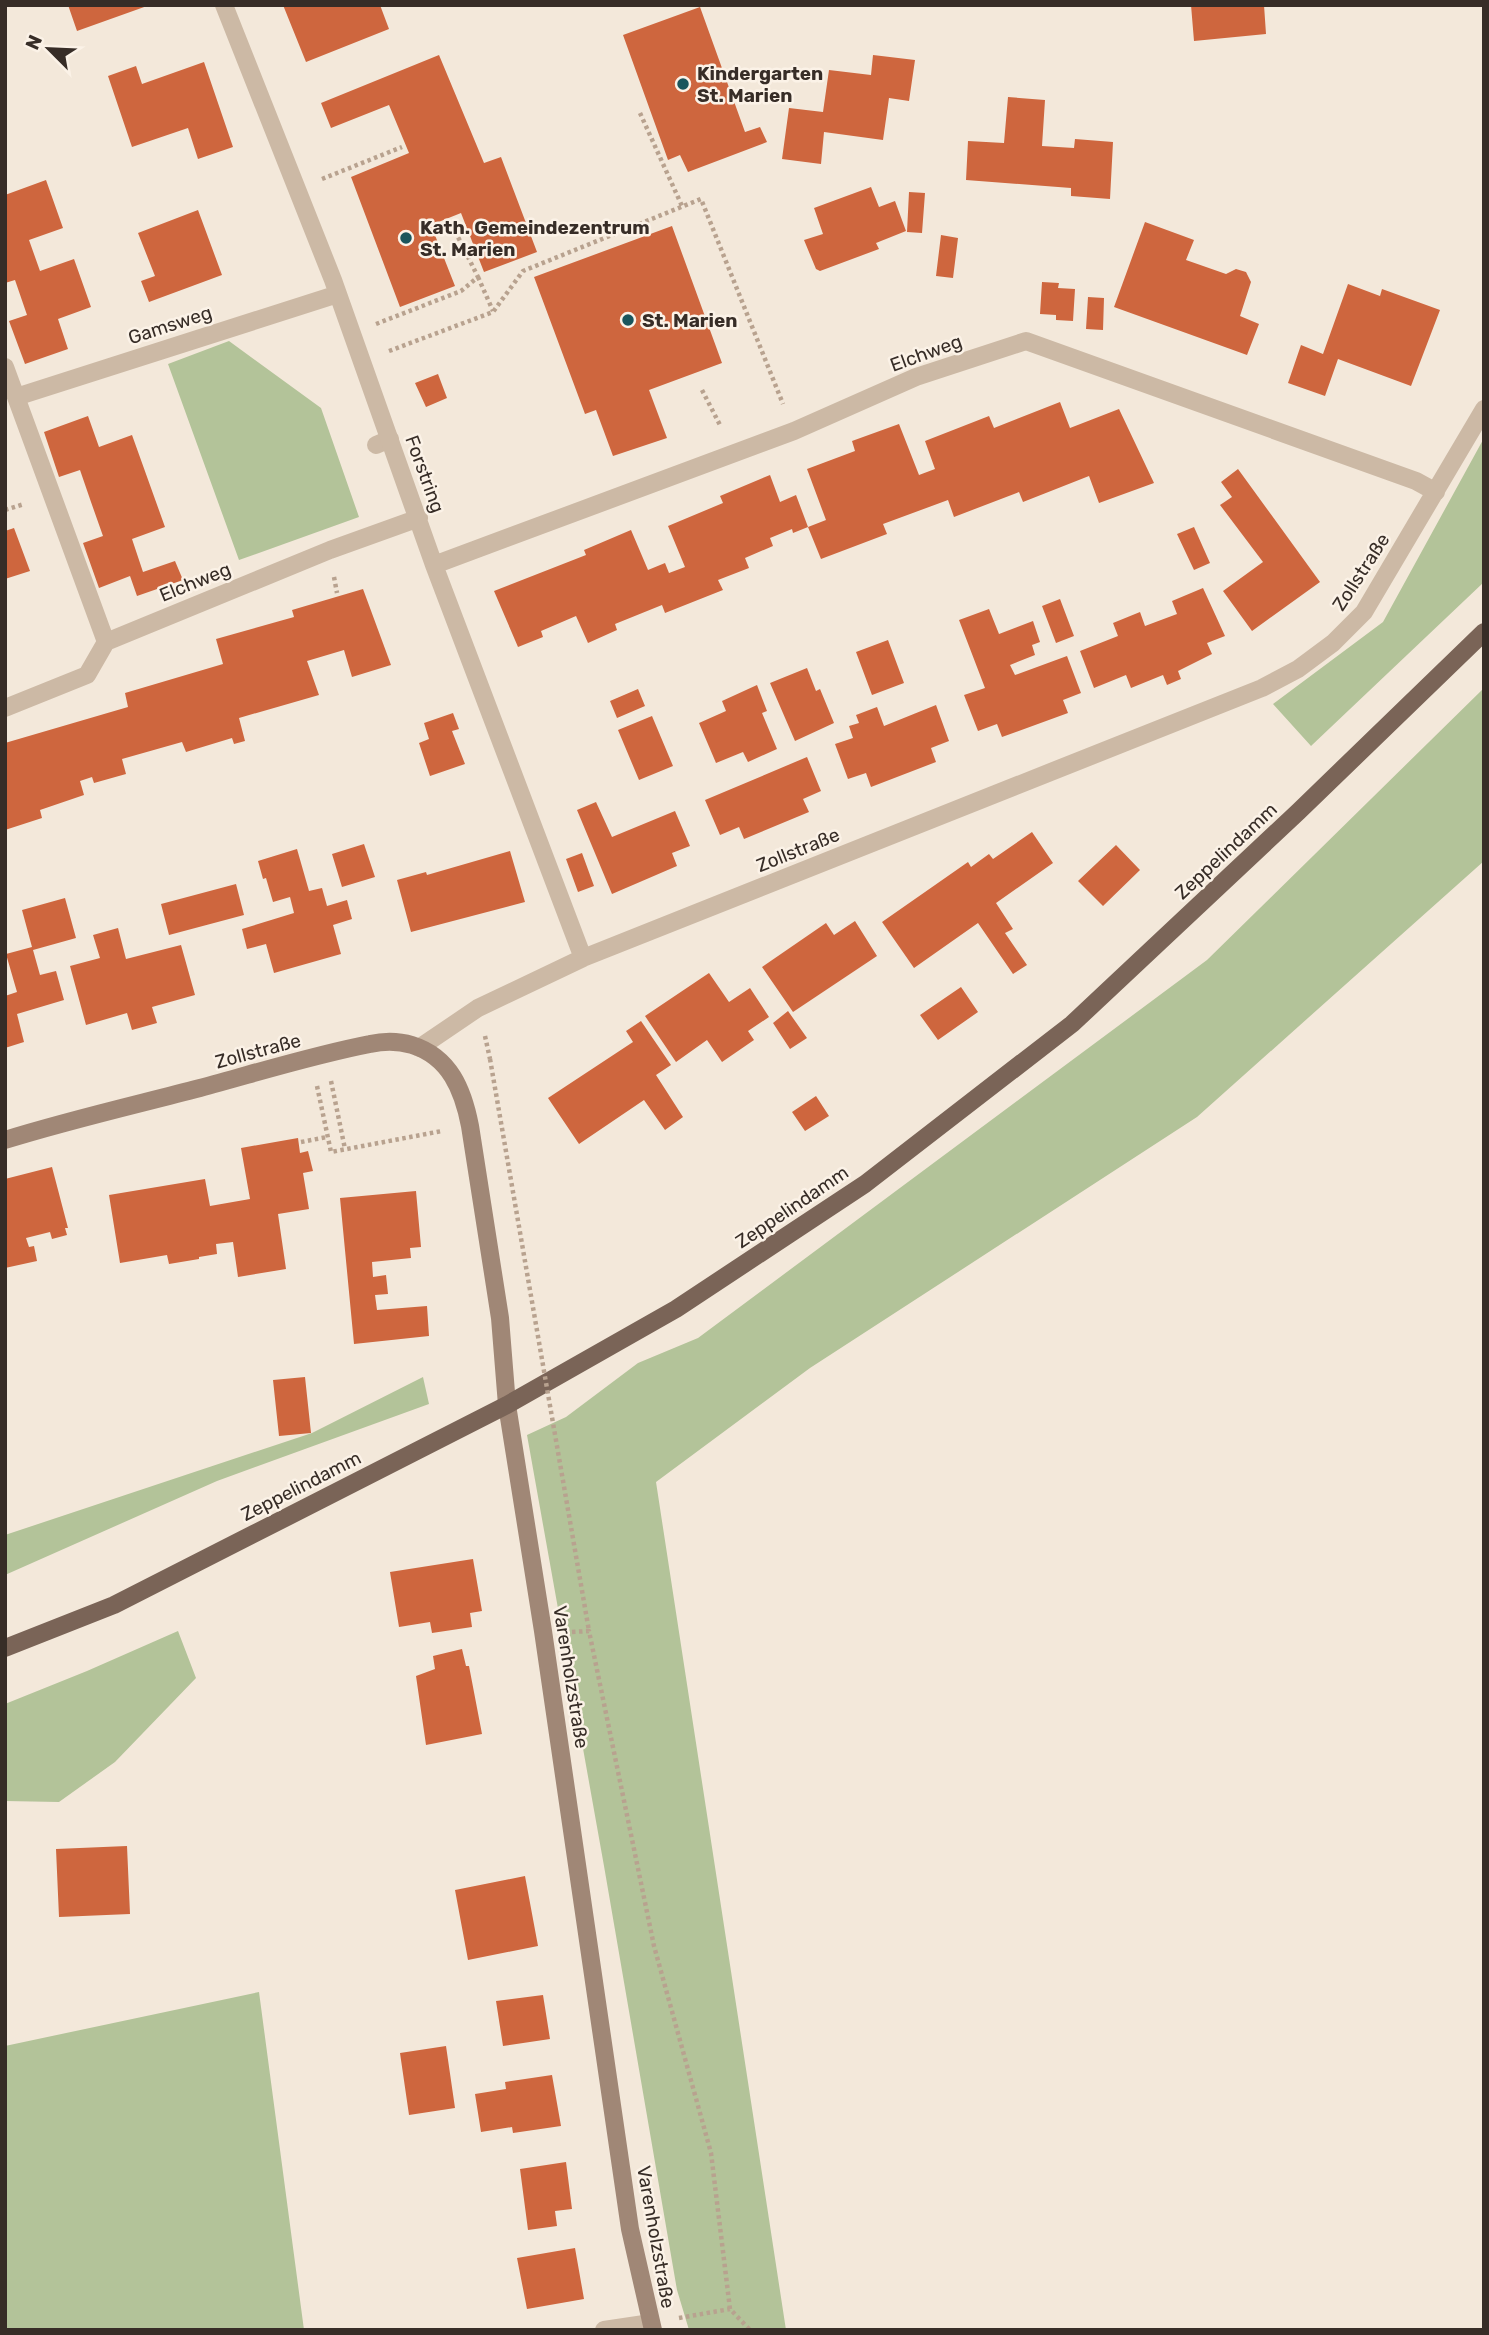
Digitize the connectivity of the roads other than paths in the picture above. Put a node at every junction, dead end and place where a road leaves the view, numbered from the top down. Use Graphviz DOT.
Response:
graph roads {
  1 [pos="224,5"];
  2 [pos="338,293"];
  3 [pos="5,367"];
  4 [pos="16,397"];
  5 [pos="1484,409"];
  6 [pos="1436,492"];
  7 [pos="419,518"];
  8 [pos="434,565"];
  9 [pos="1484,632"];
  10 [pos="106,642"];
  11 [pos="5,708"];
  12 [pos="583,958"];
  13 [pos="419,1048"];
  14 [pos="5,1140"];
  15 [pos="507,1405"];
  16 [pos="5,1648"];
  17 [pos="652,2326"];
  18 [pos="604,2330"];
  1 -- 2 [label="street, Forstring"];
  2 -- 4 [label="street, Gamsweg"];
  2 -- 7 [label="street, Forstring"];
  3 -- 4 [label="street"];
  4 -- 10 [label="street"];
  5 -- 6 [label="street, Zollstraße"];
  6 -- 8 [label="street, Elchweg"];
  6 -- 12 [label="street, Zollstraße"];
  7 -- 8 [label="street, Forstring"];
  7 -- 10 [label="street, Elchweg"];
  8 -- 12 [label="street, Forstring"];
  9 -- 15 [label="main road, Zeppelindamm"];
  10 -- 11 [label="street"];
  12 -- 13 [label="street, Zollstraße"];
  13 -- 14 [label="street, Zollstraße"];
  13 -- 15 [label="street, Varenholzstraße"];
  15 -- 16 [label="main road, Zeppelindamm"];
  15 -- 17 [label="street, Varenholzstraße"];
  17 -- 18 [label="street"];
}
